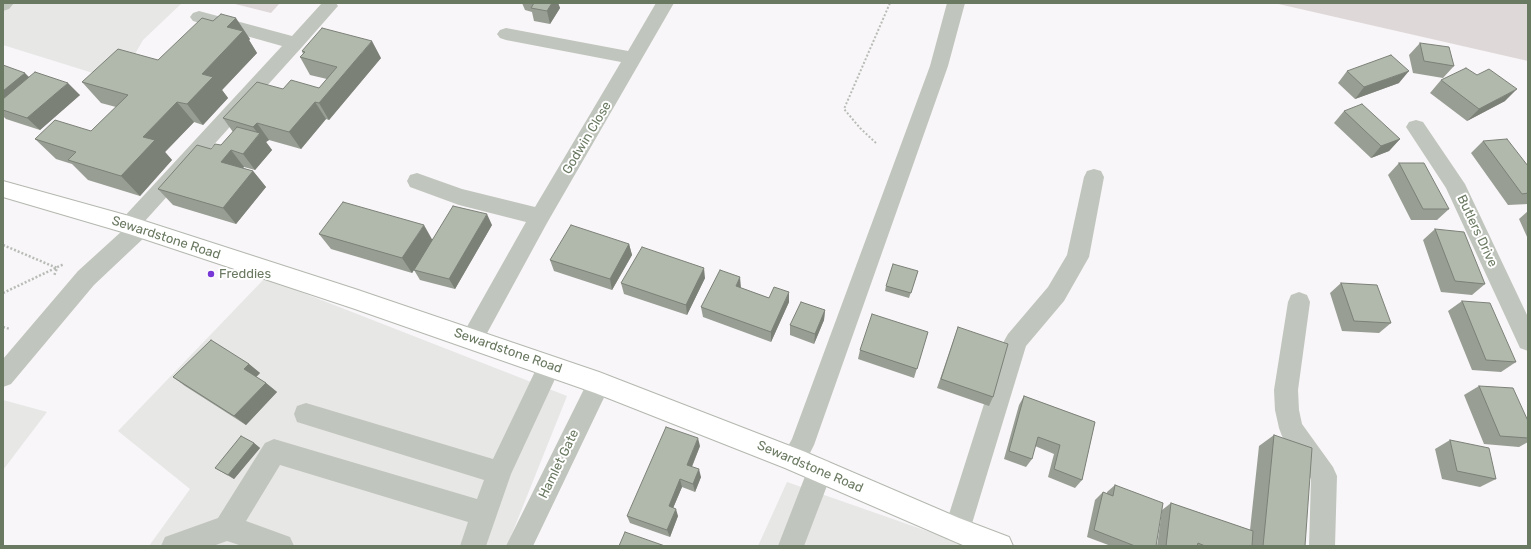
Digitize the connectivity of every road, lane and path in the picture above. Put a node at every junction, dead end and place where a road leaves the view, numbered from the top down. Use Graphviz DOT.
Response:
graph roads {
  1 [pos="5,3"];
  2 [pos="665,3"];
  3 [pos="890,3"];
  4 [pos="956,3"];
  5 [pos="3,5"];
  6 [pos="329,6"];
  7 [pos="199,17"];
  8 [pos="506,34"];
  9 [pos="296,43"];
  10 [pos="633,58"];
  11 [pos="1416,127"];
  12 [pos="876,143"];
  13 [pos="1094,177"];
  14 [pos="417,181"];
  15 [pos="3,189"];
  16 [pos="540,217"];
  17 [pos="134,227"];
  18 [pos="3,245"];
  19 [pos="53,280"];
  20 [pos="1299,302"];
  21 [pos="3,327"];
  22 [pos="16,331"];
  23 [pos="472,339"];
  24 [pos="1528,341"];
  25 [pos="549,366"];
  26 [pos="3,376"];
  27 [pos="600,383"];
  28 [pos="306,414"];
  29 [pos="794,459"];
  30 [pos="820,470"];
  31 [pos="499,473"];
  32 [pos="483,514"];
  33 [pos="226,528"];
  34 [pos="957,530"];
  35 [pos="174,546"];
  36 [pos="281,546"];
  37 [pos="473,546"];
  38 [pos="519,546"];
  39 [pos="792,546"];
  40 [pos="1000,546"];
  41 [pos="1322,546"];
  1 -- 5 [label="street"];
  2 -- 10 [label="street, Godwin Close"];
  3 -- 12 [label="path"];
  4 -- 29 [label="street"];
  6 -- 9 [label="street"];
  7 -- 9 [label="street"];
  8 -- 10 [label="street"];
  9 -- 17 [label="street"];
  10 -- 16 [label="street, Godwin Close"];
  11 -- 24 [label="street, Butlers Drive"];
  13 -- 34 [label="street"];
  14 -- 16 [label="street"];
  15 -- 17 [label="main road, Sewardstone Road"];
  16 -- 23 [label="street, Godwin Close"];
  17 -- 23 [label="main road, Sewardstone Road"];
  17 -- 26 [label="street"];
  18 -- 19 [label="path"];
  20 -- 41 [label="street"];
  21 -- 22 [label="path"];
  23 -- 25 [label="main road, Sewardstone Road"];
  25 -- 27 [label="main road, Sewardstone Road"];
  25 -- 31 [label="street"];
  27 -- 29 [label="main road, Sewardstone Road"];
  27 -- 38 [label="street, Hamlet Gate"];
  28 -- 31 [label="street"];
  29 -- 30 [label="main road, Sewardstone Road"];
  30 -- 34 [label="main road, Sewardstone Road"];
  30 -- 39 [label="street"];
  31 -- 32 [label="street"];
  32 -- 33 [label="street"];
  32 -- 37 [label="street"];
  33 -- 35 [label="street"];
  33 -- 36 [label="street"];
  34 -- 40 [label="main road, Sewardstone Road"];
}
